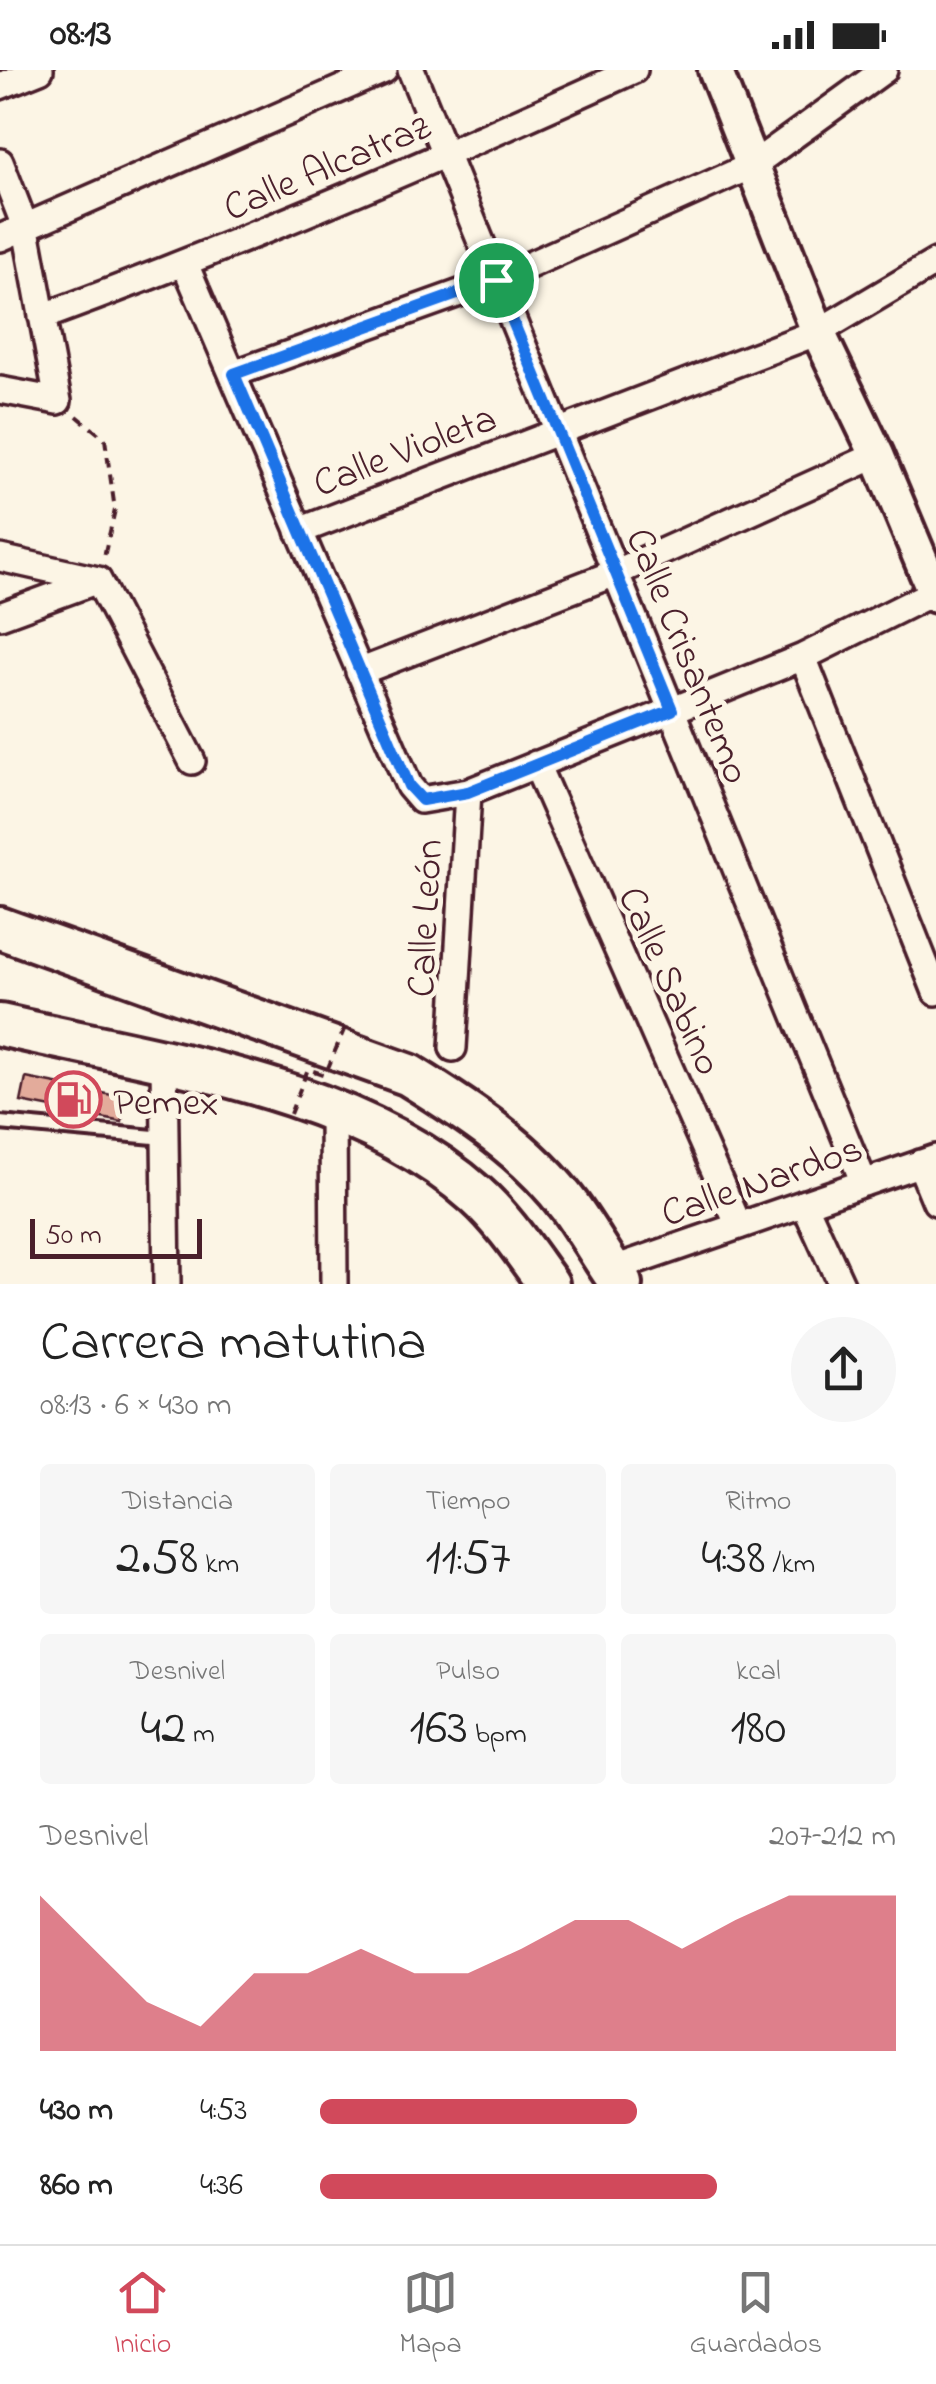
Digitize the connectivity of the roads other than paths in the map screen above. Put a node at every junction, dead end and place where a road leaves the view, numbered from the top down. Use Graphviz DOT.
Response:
graph roads {
  1 [pos="40,70"];
  2 [pos="384,70"];
  3 [pos="411,70"];
  4 [pos="634,70"];
  5 [pos="715,70"];
  6 [pos="884,70"];
  7 [pos="0,86"];
  8 [pos="446,156"];
  9 [pos="0,162"];
  10 [pos="753,165"];
  11 [pos="26,228"];
  12 [pos="0,238"];
  13 [pos="936,262"];
  14 [pos="185,264"];
  15 [pos="496,280"];
  16 [pos="42,316"];
  17 [pos="818,332"];
  18 [pos="234,374"];
  19 [pos="0,390"];
  20 [pos="557,429"];
  21 [pos="876,455"];
  22 [pos="299,530"];
  23 [pos="927,544"];
  24 [pos="0,558"];
  25 [pos="616,573"];
  26 [pos="98,580"];
  27 [pos="935,594"];
  28 [pos="0,616"];
  29 [pos="803,658"];
  30 [pos="359,672"];
  31 [pos="672,710"];
  32 [pos="192,761"];
  33 [pos="536,764"];
  34 [pos="468,792"];
  35 [pos="0,928"];
  36 [pos="936,992"];
  37 [pos="0,1024"];
  38 [pos="453,1048"];
  39 [pos="164,1063"];
  40 [pos="333,1109"];
  41 [pos="0,1123"];
  42 [pos="165,1138"];
  43 [pos="928,1161"];
  44 [pos="864,1183"];
  45 [pos="936,1202"];
  46 [pos="804,1204"];
  47 [pos="739,1226"];
  48 [pos="616,1277"];
  49 [pos="167,1284"];
  50 [pos="334,1284"];
  51 [pos="548,1284"];
  52 [pos="841,1284"];
  1 -- 7 [label="street"];
  2 -- 11 [label="street"];
  3 -- 8 [label="street, Calle Crisantemo"];
  4 -- 8 [label="street, Calle Alcatraz"];
  5 -- 10 [label="street"];
  6 -- 10 [label="street"];
  8 -- 14 [label="street, Calle Alcatraz"];
  8 -- 15 [label="street, Calle Crisantemo"];
  9 -- 11 [label="street"];
  10 -- 15 [label="street"];
  10 -- 17 [label="street"];
  11 -- 12 [label="street"];
  11 -- 16 [label="street"];
  13 -- 17 [label="street, Calle Violeta"];
  14 -- 16 [label="street, Calle Alcatraz"];
  14 -- 18 [label="street"];
  15 -- 18 [label="street"];
  15 -- 20 [label="street, Calle Crisantemo"];
  16 -- 19 [label="street"];
  17 -- 20 [label="street, Calle Violeta"];
  17 -- 21 [label="street"];
  18 -- 22 [label="street"];
  20 -- 22 [label="street, Calle Violeta"];
  20 -- 25 [label="street, Calle Crisantemo"];
  21 -- 23 [label="street"];
  21 -- 25 [label="street"];
  22 -- 30 [label="street"];
  23 -- 27 [label="street"];
  24 -- 26 [label="street"];
  25 -- 30 [label="street"];
  25 -- 31 [label="street, Calle Crisantemo"];
  26 -- 28 [label="street"];
  26 -- 32 [label="street"];
  27 -- 29 [label="street"];
  29 -- 31 [label="street"];
  29 -- 36 [label="street"];
  30 -- 34 [label="street"];
  31 -- 33 [label="street"];
  31 -- 44 [label="street, Calle Crisantemo"];
  33 -- 34 [label="street"];
  33 -- 47 [label="street, Calle Sabino"];
  34 -- 38 [label="street, Calle León"];
  35 -- 48 [label="main road"];
  37 -- 39 [label="main road"];
  39 -- 40 [label="main road"];
  39 -- 42 [label="street"];
  40 -- 50 [label="street"];
  40 -- 51 [label="main road"];
  41 -- 42 [label="lane"];
  42 -- 49 [label="street"];
  43 -- 44 [label="street, Calle Nardos"];
  43 -- 45 [label="street"];
  44 -- 46 [label="street, Calle Nardos"];
  46 -- 47 [label="street, Calle Nardos"];
  46 -- 52 [label="street"];
  47 -- 48 [label="street, Calle Nardos"];
}
